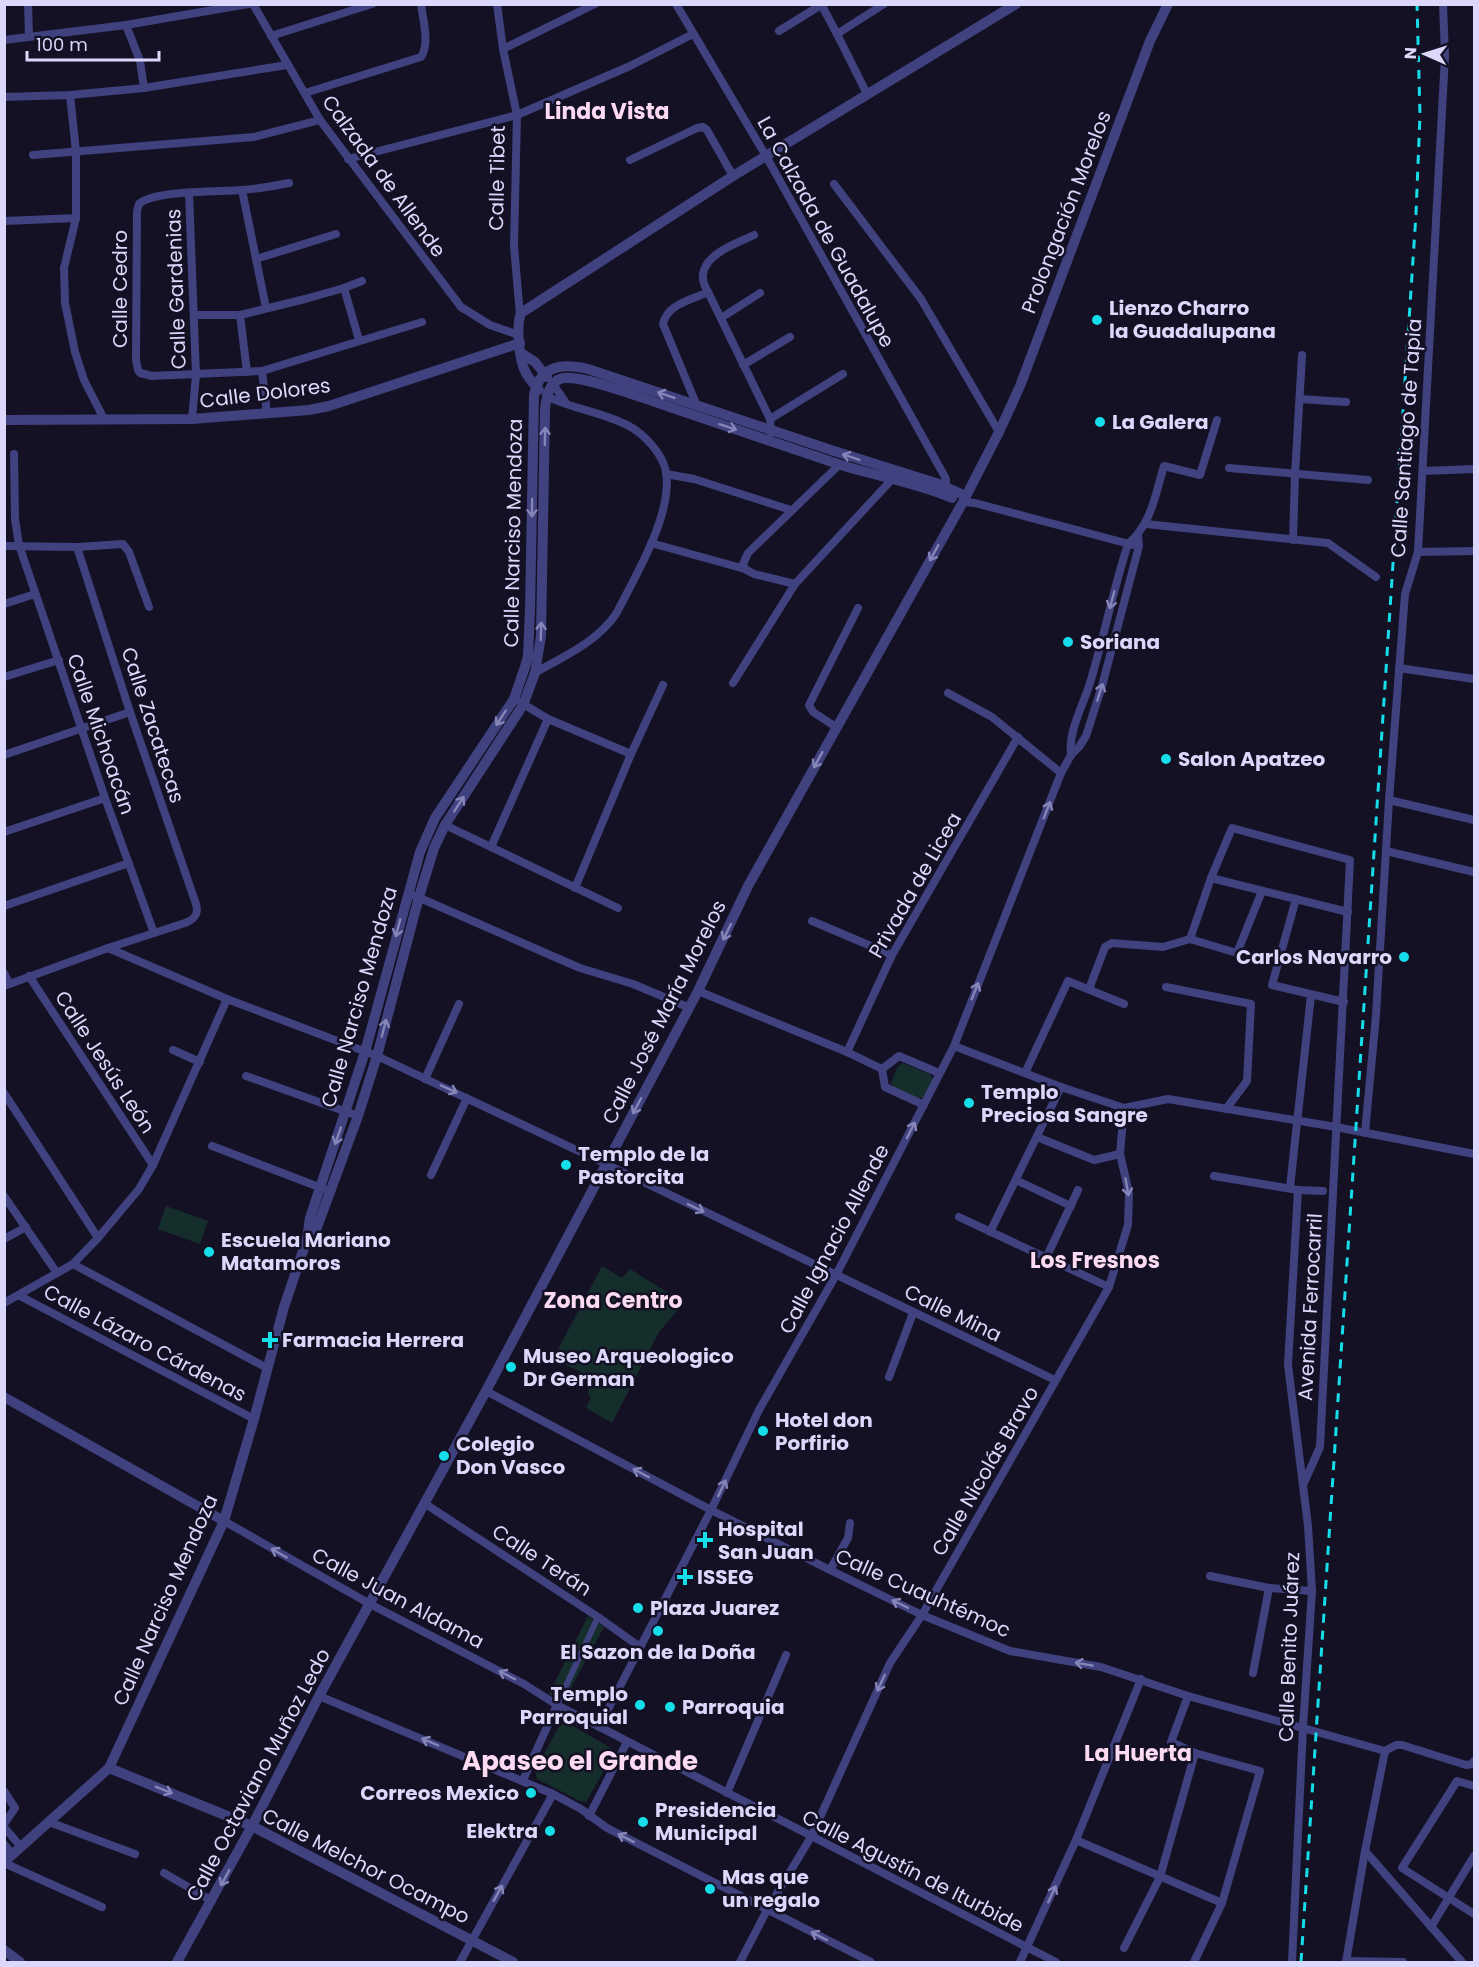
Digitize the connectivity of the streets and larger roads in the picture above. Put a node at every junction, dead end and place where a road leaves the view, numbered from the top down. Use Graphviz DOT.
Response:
graph roads {
  1 [pos="28,4"];
  2 [pos="248,4"];
  3 [pos="253,4"];
  4 [pos="372,4"];
  5 [pos="421,4"];
  6 [pos="497,4"];
  7 [pos="596,4"];
  8 [pos="676,4"];
  9 [pos="884,4"];
  10 [pos="1016,4"];
  11 [pos="1168,4"];
  12 [pos="1443,4"];
  13 [pos="821,5"];
  14 [pos="126,25"];
  15 [pos="779,31"];
  16 [pos="693,34"];
  17 [pos="837,34"];
  18 [pos="29,36"];
  19 [pos="271,36"];
  20 [pos="4,39"];
  21 [pos="503,49"];
  22 [pos="287,65"];
  23 [pos="144,88"];
  24 [pos="305,93"];
  25 [pos="867,94"];
  26 [pos="70,95"];
  27 [pos="4,97"];
  28 [pos="517,115"];
  29 [pos="320,120"];
  30 [pos="76,152"];
  31 [pos="33,155"];
  32 [pos="766,156"];
  33 [pos="348,159"];
  34 [pos="630,160"];
  35 [pos="733,176"];
  36 [pos="289,183"];
  37 [pos="834,183"];
  38 [pos="242,190"];
  39 [pos="189,193"];
  40 [pos="76,218"];
  41 [pos="5,221"];
  42 [pos="336,234"];
  43 [pos="754,235"];
  44 [pos="256,259"];
  45 [pos="362,281"];
  46 [pos="345,288"];
  47 [pos="708,292"];
  48 [pos="760,292"];
  49 [pos="266,308"];
  50 [pos="195,315"];
  51 [pos="240,315"];
  52 [pos="520,315"];
  53 [pos="721,318"];
  54 [pos="422,322"];
  55 [pos="790,337"];
  56 [pos="359,340"];
  57 [pos="520,344"];
  58 [pos="1302,356"];
  59 [pos="743,365"];
  60 [pos="262,371"];
  61 [pos="247,372"];
  62 [pos="544,373"];
  63 [pos="843,374"];
  64 [pos="196,375"];
  65 [pos="553,384"];
  66 [pos="536,387"];
  67 [pos="636,390"];
  68 [pos="546,396"];
  69 [pos="1300,399"];
  70 [pos="1346,402"];
  71 [pos="566,403"];
  72 [pos="697,406"];
  73 [pos="267,414"];
  74 [pos="105,419"];
  75 [pos="192,419"];
  76 [pos="4,420"];
  77 [pos="1217,420"];
  78 [pos="770,430"];
  79 [pos="999,432"];
  80 [pos="14,454"];
  81 [pos="840,464"];
  82 [pos="1229,468"];
  83 [pos="1474,469"];
  84 [pos="1423,471"];
  85 [pos="666,474"];
  86 [pos="1295,475"];
  87 [pos="895,476"];
  88 [pos="1368,480"];
  89 [pos="945,486"];
  90 [pos="968,501"];
  91 [pos="791,510"];
  92 [pos="1146,524"];
  93 [pos="1138,535"];
  94 [pos="1293,540"];
  95 [pos="651,543"];
  96 [pos="1128,544"];
  97 [pos="18,545"];
  98 [pos="4,546"];
  99 [pos="1139,546"];
  100 [pos="77,547"];
  101 [pos="1474,551"];
  102 [pos="1418,552"];
  103 [pos="745,569"];
  104 [pos="1376,577"];
  105 [pos="795,584"];
  106 [pos="35,594"];
  107 [pos="4,604"];
  108 [pos="149,607"];
  109 [pos="858,608"];
  110 [pos="58,660"];
  111 [pos="1399,668"];
  112 [pos="535,673"];
  113 [pos="4,678"];
  114 [pos="1474,679"];
  115 [pos="733,683"];
  116 [pos="663,685"];
  117 [pos="948,693"];
  118 [pos="519,702"];
  119 [pos="130,712"];
  120 [pos="548,718"];
  121 [pos="836,727"];
  122 [pos="82,729"];
  123 [pos="1018,737"];
  124 [pos="631,754"];
  125 [pos="4,755"];
  126 [pos="1071,755"];
  127 [pos="1061,773"];
  128 [pos="105,798"];
  129 [pos="1389,800"];
  130 [pos="1474,820"];
  131 [pos="445,825"];
  132 [pos="4,832"];
  133 [pos="491,847"];
  134 [pos="1386,851"];
  135 [pos="129,863"];
  136 [pos="1474,872"];
  137 [pos="1211,878"];
  138 [pos="575,888"];
  139 [pos="1262,891"];
  140 [pos="407,893"];
  141 [pos="419,897"];
  142 [pos="1296,899"];
  143 [pos="4,906"];
  144 [pos="618,908"];
  145 [pos="1348,912"];
  146 [pos="812,921"];
  147 [pos="154,933"];
  148 [pos="1190,939"];
  149 [pos="108,948"];
  150 [pos="892,954"];
  151 [pos="4,973"];
  152 [pos="29,976"];
  153 [pos="7,985"];
  154 [pos="1166,987"];
  155 [pos="1089,989"];
  156 [pos="698,991"];
  157 [pos="1311,995"];
  158 [pos="227,999"];
  159 [pos="1344,1002"];
  160 [pos="459,1004"];
  161 [pos="1124,1004"];
  162 [pos="690,1008"];
  163 [pos="954,1046"];
  164 [pos="173,1050"];
  165 [pos="365,1052"];
  166 [pos="847,1052"];
  167 [pos="377,1056"];
  168 [pos="200,1062"];
  169 [pos="882,1069"];
  170 [pos="939,1073"];
  171 [pos="1025,1073"];
  172 [pos="246,1076"];
  173 [pos="425,1079"];
  174 [pos="1060,1087"];
  175 [pos="4,1094"];
  176 [pos="467,1098"];
  177 [pos="924,1105"];
  178 [pos="1124,1108"];
  179 [pos="1227,1109"];
  180 [pos="346,1112"];
  181 [pos="358,1116"];
  182 [pos="1298,1120"];
  183 [pos="1336,1127"];
  184 [pos="1365,1133"];
  185 [pos="1037,1137"];
  186 [pos="212,1146"];
  187 [pos="1120,1154"];
  188 [pos="1474,1154"];
  189 [pos="606,1164"];
  190 [pos="153,1166"];
  191 [pos="431,1174"];
  192 [pos="1214,1176"];
  193 [pos="1016,1180"];
  194 [pos="320,1187"];
  195 [pos="1294,1189"];
  196 [pos="1078,1190"];
  197 [pos="1323,1191"];
  198 [pos="331,1193"];
  199 [pos="4,1196"];
  200 [pos="1071,1206"];
  201 [pos="959,1217"];
  202 [pos="26,1227"];
  203 [pos="990,1232"];
  204 [pos="98,1238"];
  205 [pos="4,1239"];
  206 [pos="307,1239"];
  207 [pos="1046,1258"];
  208 [pos="73,1264"];
  209 [pos="57,1273"];
  210 [pos="836,1275"];
  211 [pos="1109,1287"];
  212 [pos="20,1296"];
  213 [pos="4,1303"];
  214 [pos="913,1313"];
  215 [pos="267,1368"];
  216 [pos="889,1377"];
  217 [pos="1055,1380"];
  218 [pos="486,1391"];
  219 [pos="4,1397"];
  220 [pos="254,1419"];
  221 [pos="1303,1485"];
  222 [pos="424,1503"];
  223 [pos="711,1510"];
  224 [pos="224,1521"];
  225 [pos="850,1523"];
  226 [pos="830,1570"];
  227 [pos="1210,1576"];
  228 [pos="1269,1588"];
  229 [pos="1312,1591"];
  230 [pos="370,1604"];
  231 [pos="922,1615"];
  232 [pos="598,1617"];
  233 [pos="640,1647"];
  234 [pos="786,1655"];
  235 [pos="1253,1673"];
  236 [pos="1141,1679"];
  237 [pos="319,1696"];
  238 [pos="1188,1696"];
  239 [pos="557,1705"];
  240 [pos="599,1727"];
  241 [pos="1303,1727"];
  242 [pos="627,1742"];
  243 [pos="1385,1751"];
  244 [pos="1195,1753"];
  245 [pos="1474,1761"];
  246 [pos="110,1768"];
  247 [pos="523,1780"];
  248 [pos="1474,1786"];
  249 [pos="4,1791"];
  250 [pos="727,1793"];
  251 [pos="553,1794"];
  252 [pos="589,1816"];
  253 [pos="49,1822"];
  254 [pos="4,1826"];
  255 [pos="252,1826"];
  256 [pos="811,1836"];
  257 [pos="1076,1840"];
  258 [pos="4,1844"];
  259 [pos="1365,1851"];
  260 [pos="135,1854"];
  261 [pos="1474,1856"];
  262 [pos="11,1857"];
  263 [pos="164,1873"];
  264 [pos="1160,1877"];
  265 [pos="1448,1899"];
  266 [pos="212,1901"];
  267 [pos="1222,1903"];
  268 [pos="102,1907"];
  269 [pos="767,1910"];
  270 [pos="1474,1914"];
  271 [pos="1431,1927"];
  272 [pos="472,1941"];
  273 [pos="1027,1948"];
  274 [pos="1124,1948"];
  275 [pos="4,1950"];
  276 [pos="20,1962"];
  277 [pos="177,1962"];
  278 [pos="460,1962"];
  279 [pos="513,1962"];
  280 [pos="740,1962"];
  281 [pos="871,1962"];
  282 [pos="1020,1962"];
  283 [pos="1056,1962"];
  284 [pos="1194,1962"];
  285 [pos="1292,1962"];
  286 [pos="1346,1962"];
  287 [pos="1403,1962"];
  288 [pos="1462,1962"];
  1 -- 18 [label="street"];
  2 -- 14 [label="street"];
  3 -- 19 [label="street, Calzada de Allende"];
  4 -- 19 [label="street"];
  5 -- 24 [label="street"];
  6 -- 21 [label="street, Calle Tibet"];
  7 -- 21 [label="street"];
  8 -- 16 [label="street, La Calzada de Guadalupe"];
  9 -- 17 [label="street"];
  10 -- 25 [label="street"];
  11 -- 79 [label="street, Prolongación Morelos"];
  12 -- 84 [label="street, Calle Santiago de Tapia"];
  13 -- 15 [label="street"];
  13 -- 17 [label="street"];
  14 -- 18 [label="street"];
  14 -- 23 [label="street"];
  16 -- 28 [label="street"];
  16 -- 32 [label="street, La Calzada de Guadalupe"];
  17 -- 25 [label="street"];
  18 -- 20 [label="street"];
  19 -- 22 [label="street, Calzada de Allende"];
  21 -- 28 [label="street, Calle Tibet"];
  22 -- 23 [label="street"];
  22 -- 24 [label="street, Calzada de Allende"];
  23 -- 26 [label="street"];
  24 -- 29 [label="street, Calzada de Allende"];
  25 -- 32 [label="street"];
  26 -- 27 [label="street"];
  26 -- 30 [label="street"];
  28 -- 33 [label="street"];
  28 -- 52 [label="street, Calle Tibet"];
  29 -- 30 [label="street"];
  29 -- 33 [label="street, Calzada de Allende"];
  30 -- 31 [label="street"];
  30 -- 40 [label="street"];
  32 -- 35 [label="street"];
  32 -- 89 [label="street, La Calzada de Guadalupe"];
  33 -- 57 [label="street, Calzada de Allende"];
  34 -- 35 [label="street"];
  35 -- 52 [label="street"];
  36 -- 38 [label="street"];
  37 -- 79 [label="street"];
  38 -- 39 [label="street"];
  38 -- 44 [label="street"];
  39 -- 50 [label="street, Calle Gardenias"];
  39 -- 64 [label="street, Calle Cedro"];
  40 -- 41 [label="street"];
  40 -- 74 [label="street"];
  42 -- 44 [label="street"];
  43 -- 47 [label="street"];
  44 -- 49 [label="street"];
  45 -- 46 [label="street"];
  46 -- 49 [label="street"];
  46 -- 56 [label="street"];
  47 -- 53 [label="street"];
  47 -- 72 [label="street"];
  48 -- 53 [label="street"];
  49 -- 51 [label="street"];
  50 -- 51 [label="street"];
  50 -- 64 [label="street, Calle Gardenias"];
  51 -- 61 [label="street"];
  52 -- 57 [label="street, Calle Tibet"];
  53 -- 59 [label="street"];
  54 -- 56 [label="street"];
  55 -- 59 [label="street"];
  56 -- 60 [label="street"];
  57 -- 62 [label="street"];
  57 -- 66 [label="street, Calle Tibet"];
  57 -- 73 [label="street, Calle Dolores"];
  58 -- 69 [label="street"];
  59 -- 78 [label="street"];
  60 -- 61 [label="street"];
  60 -- 73 [label="street"];
  61 -- 64 [label="street"];
  62 -- 65 [label="street"];
  62 -- 66 [label="street, Calle Narciso Mendoza"];
  62 -- 67 [label="street"];
  63 -- 78 [label="street"];
  64 -- 75 [label="street, Calle Gardenias"];
  65 -- 67 [label="street"];
  65 -- 68 [label="street, Calle Narciso Mendoza"];
  65 -- 71 [label="street"];
  66 -- 68 [label="street, Calle Tibet"];
  66 -- 118 [label="street, Calle Narciso Mendoza, one-way"];
  72 -- 67 [label="street, one-way"];
  67 -- 78 [label="street, one-way"];
  68 -- 71 [label="street"];
  112 -- 68 [label="street, Calle Narciso Mendoza, one-way"];
  69 -- 70 [label="street"];
  69 -- 86 [label="street"];
  71 -- 85 [label="street"];
  72 -- 78 [label="street"];
  73 -- 75 [label="street, Calle Dolores"];
  74 -- 75 [label="street, Calle Dolores"];
  74 -- 76 [label="street, Calle Dolores"];
  77 -- 92 [label="street"];
  78 -- 81 [label="street"];
  87 -- 78 [label="street, one-way"];
  79 -- 90 [label="street, Prolongación Morelos"];
  80 -- 97 [label="street, Calle Michoacán"];
  81 -- 87 [label="street"];
  81 -- 91 [label="street"];
  82 -- 86 [label="street"];
  83 -- 84 [label="street"];
  84 -- 102 [label="street, Calle Santiago de Tapia"];
  85 -- 91 [label="street"];
  85 -- 95 [label="street"];
  86 -- 88 [label="street"];
  86 -- 94 [label="street"];
  87 -- 89 [label="street"];
  87 -- 105 [label="street"];
  89 -- 90 [label="street"];
  90 -- 96 [label="street"];
  90 -- 121 [label="street, Calle José María Morelos, one-way"];
  91 -- 103 [label="street"];
  92 -- 93 [label="street"];
  92 -- 94 [label="street"];
  93 -- 96 [label="street"];
  93 -- 99 [label="street, Calle Ignacio Allende"];
  94 -- 104 [label="street"];
  95 -- 103 [label="street"];
  95 -- 112 [label="street"];
  96 -- 99 [label="street"];
  96 -- 126 [label="street, Calle Ignacio Allende, one-way"];
  97 -- 98 [label="street"];
  97 -- 100 [label="street"];
  97 -- 106 [label="street, Calle Michoacán"];
  126 -- 99 [label="street, Calle Ignacio Allende, one-way"];
  100 -- 108 [label="street"];
  100 -- 119 [label="street, Calle Zacatecas"];
  101 -- 102 [label="street"];
  102 -- 111 [label="street, Calle Santiago de Tapia"];
  103 -- 105 [label="street"];
  105 -- 115 [label="street"];
  106 -- 107 [label="street"];
  106 -- 110 [label="street, Calle Michoacán"];
  109 -- 121 [label="street"];
  110 -- 113 [label="street"];
  110 -- 122 [label="street, Calle Michoacán"];
  111 -- 114 [label="street"];
  111 -- 129 [label="street, Calle Santiago de Tapia"];
  112 -- 118 [label="street, Calle Narciso Mendoza"];
  116 -- 124 [label="street"];
  117 -- 123 [label="street"];
  118 -- 120 [label="street"];
  131 -- 118 [label="street, Calle Narciso Mendoza, one-way"];
  118 -- 140 [label="street, Calle Narciso Mendoza, one-way"];
  119 -- 122 [label="street"];
  119 -- 147 [label="street, Calle Zacatecas"];
  120 -- 124 [label="street"];
  120 -- 133 [label="street"];
  121 -- 156 [label="street, Calle José María Morelos, one-way"];
  122 -- 125 [label="street"];
  122 -- 128 [label="street, Calle Michoacán"];
  123 -- 127 [label="street"];
  123 -- 150 [label="street, Privada de Licea"];
  124 -- 138 [label="street"];
  126 -- 127 [label="street, Calle Ignacio Allende"];
  163 -- 127 [label="street, Calle Ignacio Allende, one-way"];
  128 -- 132 [label="street"];
  128 -- 135 [label="street, Calle Michoacán"];
  129 -- 130 [label="street"];
  129 -- 134 [label="street, Calle Santiago de Tapia"];
  131 -- 133 [label="street"];
  131 -- 141 [label="street, Calle Narciso Mendoza"];
  133 -- 138 [label="street"];
  134 -- 136 [label="street"];
  134 -- 184 [label="street, Calle Santiago de Tapia"];
  135 -- 143 [label="street"];
  135 -- 147 [label="street, Calle Michoacán"];
  137 -- 139 [label="street"];
  137 -- 145 [label="street, Avenida Ferrocarril"];
  137 -- 148 [label="street"];
  138 -- 144 [label="street"];
  139 -- 142 [label="street"];
  139 -- 148 [label="street"];
  140 -- 141 [label="street"];
  140 -- 165 [label="street, Calle Narciso Mendoza, one-way"];
  141 -- 162 [label="street"];
  167 -- 141 [label="street, Calle Narciso Mendoza, one-way"];
  142 -- 145 [label="street"];
  142 -- 157 [label="street"];
  145 -- 159 [label="street, Avenida Ferrocarril"];
  146 -- 150 [label="street"];
  147 -- 149 [label="street"];
  148 -- 155 [label="street"];
  149 -- 152 [label="street"];
  149 -- 158 [label="street, Calle Mina"];
  150 -- 166 [label="street, Privada de Licea"];
  151 -- 153 [label="street"];
  152 -- 153 [label="street"];
  152 -- 190 [label="street, Calle Jesús León"];
  154 -- 179 [label="street"];
  155 -- 161 [label="street"];
  155 -- 171 [label="street"];
  156 -- 162 [label="street, Calle José María Morelos"];
  156 -- 166 [label="street"];
  157 -- 159 [label="street"];
  157 -- 182 [label="street, Calle Benito Juárez"];
  158 -- 165 [label="street, Calle Mina"];
  158 -- 168 [label="street"];
  159 -- 183 [label="street, Avenida Ferrocarril"];
  160 -- 173 [label="street"];
  162 -- 189 [label="street, Calle José María Morelos, one-way"];
  163 -- 170 [label="street, Calle Ignacio Allende"];
  163 -- 171 [label="street"];
  164 -- 168 [label="street"];
  165 -- 167 [label="street, Calle Mina"];
  165 -- 180 [label="street, Calle Narciso Mendoza"];
  166 -- 169 [label="street"];
  167 -- 173 [label="street, Calle Mina"];
  167 -- 181 [label="street, Calle Narciso Mendoza"];
  168 -- 190 [label="street"];
  169 -- 170 [label="street"];
  169 -- 177 [label="street"];
  170 -- 177 [label="street, Calle Ignacio Allende"];
  171 -- 174 [label="street"];
  172 -- 180 [label="street"];
  173 -- 176 [label="street, Calle Mina, one-way"];
  174 -- 178 [label="street"];
  174 -- 185 [label="street"];
  175 -- 204 [label="street"];
  176 -- 189 [label="street, Calle Mina"];
  176 -- 191 [label="street"];
  210 -- 177 [label="street, Calle Ignacio Allende, one-way"];
  178 -- 179 [label="street"];
  178 -- 187 [label="street, Calle Nicolás Bravo"];
  179 -- 182 [label="street"];
  180 -- 181 [label="street"];
  180 -- 194 [label="street, Calle Narciso Mendoza, one-way"];
  181 -- 198 [label="street, Calle Narciso Mendoza"];
  182 -- 183 [label="street"];
  182 -- 195 [label="street, Calle Benito Juárez"];
  183 -- 184 [label="street"];
  183 -- 221 [label="street, Avenida Ferrocarril"];
  184 -- 188 [label="street"];
  185 -- 187 [label="street"];
  185 -- 193 [label="street"];
  186 -- 194 [label="street"];
  187 -- 211 [label="street, Calle Nicolás Bravo, one-way"];
  189 -- 210 [label="street, Calle Mina, one-way"];
  189 -- 218 [label="street, Calle José María Morelos"];
  190 -- 204 [label="street"];
  192 -- 195 [label="street"];
  193 -- 200 [label="street"];
  193 -- 203 [label="street"];
  194 -- 198 [label="street"];
  194 -- 206 [label="street, Calle Narciso Mendoza"];
  195 -- 197 [label="street"];
  195 -- 221 [label="street, Calle Benito Juárez"];
  196 -- 200 [label="street"];
  198 -- 206 [label="street, Calle Narciso Mendoza"];
  199 -- 202 [label="street"];
  200 -- 207 [label="street"];
  201 -- 203 [label="street"];
  202 -- 205 [label="street"];
  202 -- 209 [label="street"];
  203 -- 207 [label="street"];
  204 -- 208 [label="street"];
  206 -- 215 [label="street, Calle Narciso Mendoza"];
  207 -- 211 [label="street"];
  208 -- 209 [label="street"];
  208 -- 215 [label="street"];
  209 -- 212 [label="street"];
  210 -- 214 [label="street, Calle Mina"];
  223 -- 210 [label="street, Calle Ignacio Allende, one-way"];
  211 -- 217 [label="street, Calle Nicolás Bravo"];
  212 -- 213 [label="street"];
  212 -- 220 [label="street, Calle Lázaro Cárdenas"];
  214 -- 216 [label="street"];
  214 -- 217 [label="street, Calle Mina"];
  215 -- 220 [label="street, Calle Narciso Mendoza"];
  217 -- 231 [label="street, Calle Nicolás Bravo"];
  218 -- 222 [label="street, Calle José María Morelos"];
  223 -- 218 [label="street, Calle Cuauhtémoc, one-way"];
  219 -- 224 [label="street"];
  220 -- 224 [label="street, Calle Narciso Mendoza"];
  221 -- 229 [label="street, Calle Benito Juárez"];
  222 -- 230 [label="street, Calle José María Morelos"];
  222 -- 232 [label="street, Calle Terán"];
  223 -- 226 [label="street, Calle Cuauhtémoc"];
  223 -- 233 [label="street, Calle Ignacio Allende"];
  230 -- 224 [label="street, Calle Juan Aldama, one-way"];
  224 -- 246 [label="street, Calle Narciso Mendoza"];
  225 -- 226 [label="street"];
  231 -- 226 [label="street, Calle Cuauhtémoc, one-way"];
  227 -- 228 [label="street"];
  228 -- 229 [label="street"];
  228 -- 235 [label="street"];
  229 -- 241 [label="street, Calle Benito Juárez"];
  230 -- 237 [label="street, Calle Octaviano Muñoz Ledo"];
  239 -- 230 [label="street, Calle Juan Aldama, one-way"];
  236 -- 231 [label="street, Calle Cuauhtémoc, one-way"];
  231 -- 256 [label="street, Calle Nicolás Bravo, one-way"];
  232 -- 233 [label="street, Calle Terán"];
  232 -- 239 [label="street"];
  233 -- 240 [label="street, Calle Ignacio Allende"];
  234 -- 250 [label="street"];
  236 -- 238 [label="street, Calle Cuauhtémoc"];
  236 -- 257 [label="street"];
  247 -- 237 [label="street, one-way"];
  237 -- 255 [label="street, Calle Octaviano Muñoz Ledo"];
  238 -- 241 [label="street, Calle Cuauhtémoc"];
  238 -- 244 [label="street"];
  239 -- 240 [label="street, Calle Juan Aldama"];
  239 -- 247 [label="street"];
  240 -- 242 [label="street, Calle Agustín de Iturbide"];
  241 -- 243 [label="street, Calle Cuauhtémoc"];
  241 -- 285 [label="street, Calle Benito Juárez"];
  242 -- 250 [label="street, Calle Agustín de Iturbide"];
  242 -- 252 [label="street"];
  243 -- 245 [label="street, Calle Cuauhtémoc"];
  243 -- 259 [label="street"];
  244 -- 264 [label="street"];
  244 -- 267 [label="street"];
  246 -- 253 [label="street, Calle Narciso Mendoza"];
  246 -- 255 [label="street, Calle Melchor Ocampo, one-way"];
  247 -- 251 [label="street"];
  248 -- 265 [label="street"];
  249 -- 254 [label="street"];
  250 -- 256 [label="street, Calle Agustín de Iturbide"];
  251 -- 252 [label="street"];
  272 -- 251 [label="street, one-way"];
  269 -- 252 [label="street, one-way"];
  253 -- 260 [label="street"];
  253 -- 262 [label="street, Calle Narciso Mendoza"];
  254 -- 262 [label="street"];
  255 -- 266 [label="street, Calle Octaviano Muñoz Ledo, one-way"];
  255 -- 272 [label="street, Calle Melchor Ocampo"];
  256 -- 269 [label="street, Calle Nicolás Bravo"];
  256 -- 273 [label="street, Calle Agustín de Iturbide"];
  257 -- 264 [label="street"];
  273 -- 257 [label="street, one-way"];
  258 -- 262 [label="street"];
  259 -- 271 [label="street"];
  259 -- 286 [label="street"];
  261 -- 265 [label="street"];
  262 -- 268 [label="street"];
  263 -- 266 [label="street"];
  264 -- 267 [label="street"];
  264 -- 274 [label="street"];
  265 -- 270 [label="street"];
  265 -- 271 [label="street"];
  266 -- 277 [label="street, Calle Octaviano Muñoz Ledo"];
  267 -- 284 [label="street"];
  269 -- 280 [label="street, Calle Nicolás Bravo"];
  281 -- 269 [label="street, one-way"];
  271 -- 288 [label="street"];
  272 -- 278 [label="street"];
  272 -- 279 [label="street, Calle Melchor Ocampo"];
  273 -- 282 [label="street"];
  273 -- 283 [label="street, Calle Agustín de Iturbide"];
  275 -- 276 [label="street"];
  286 -- 287 [label="street"];
}
